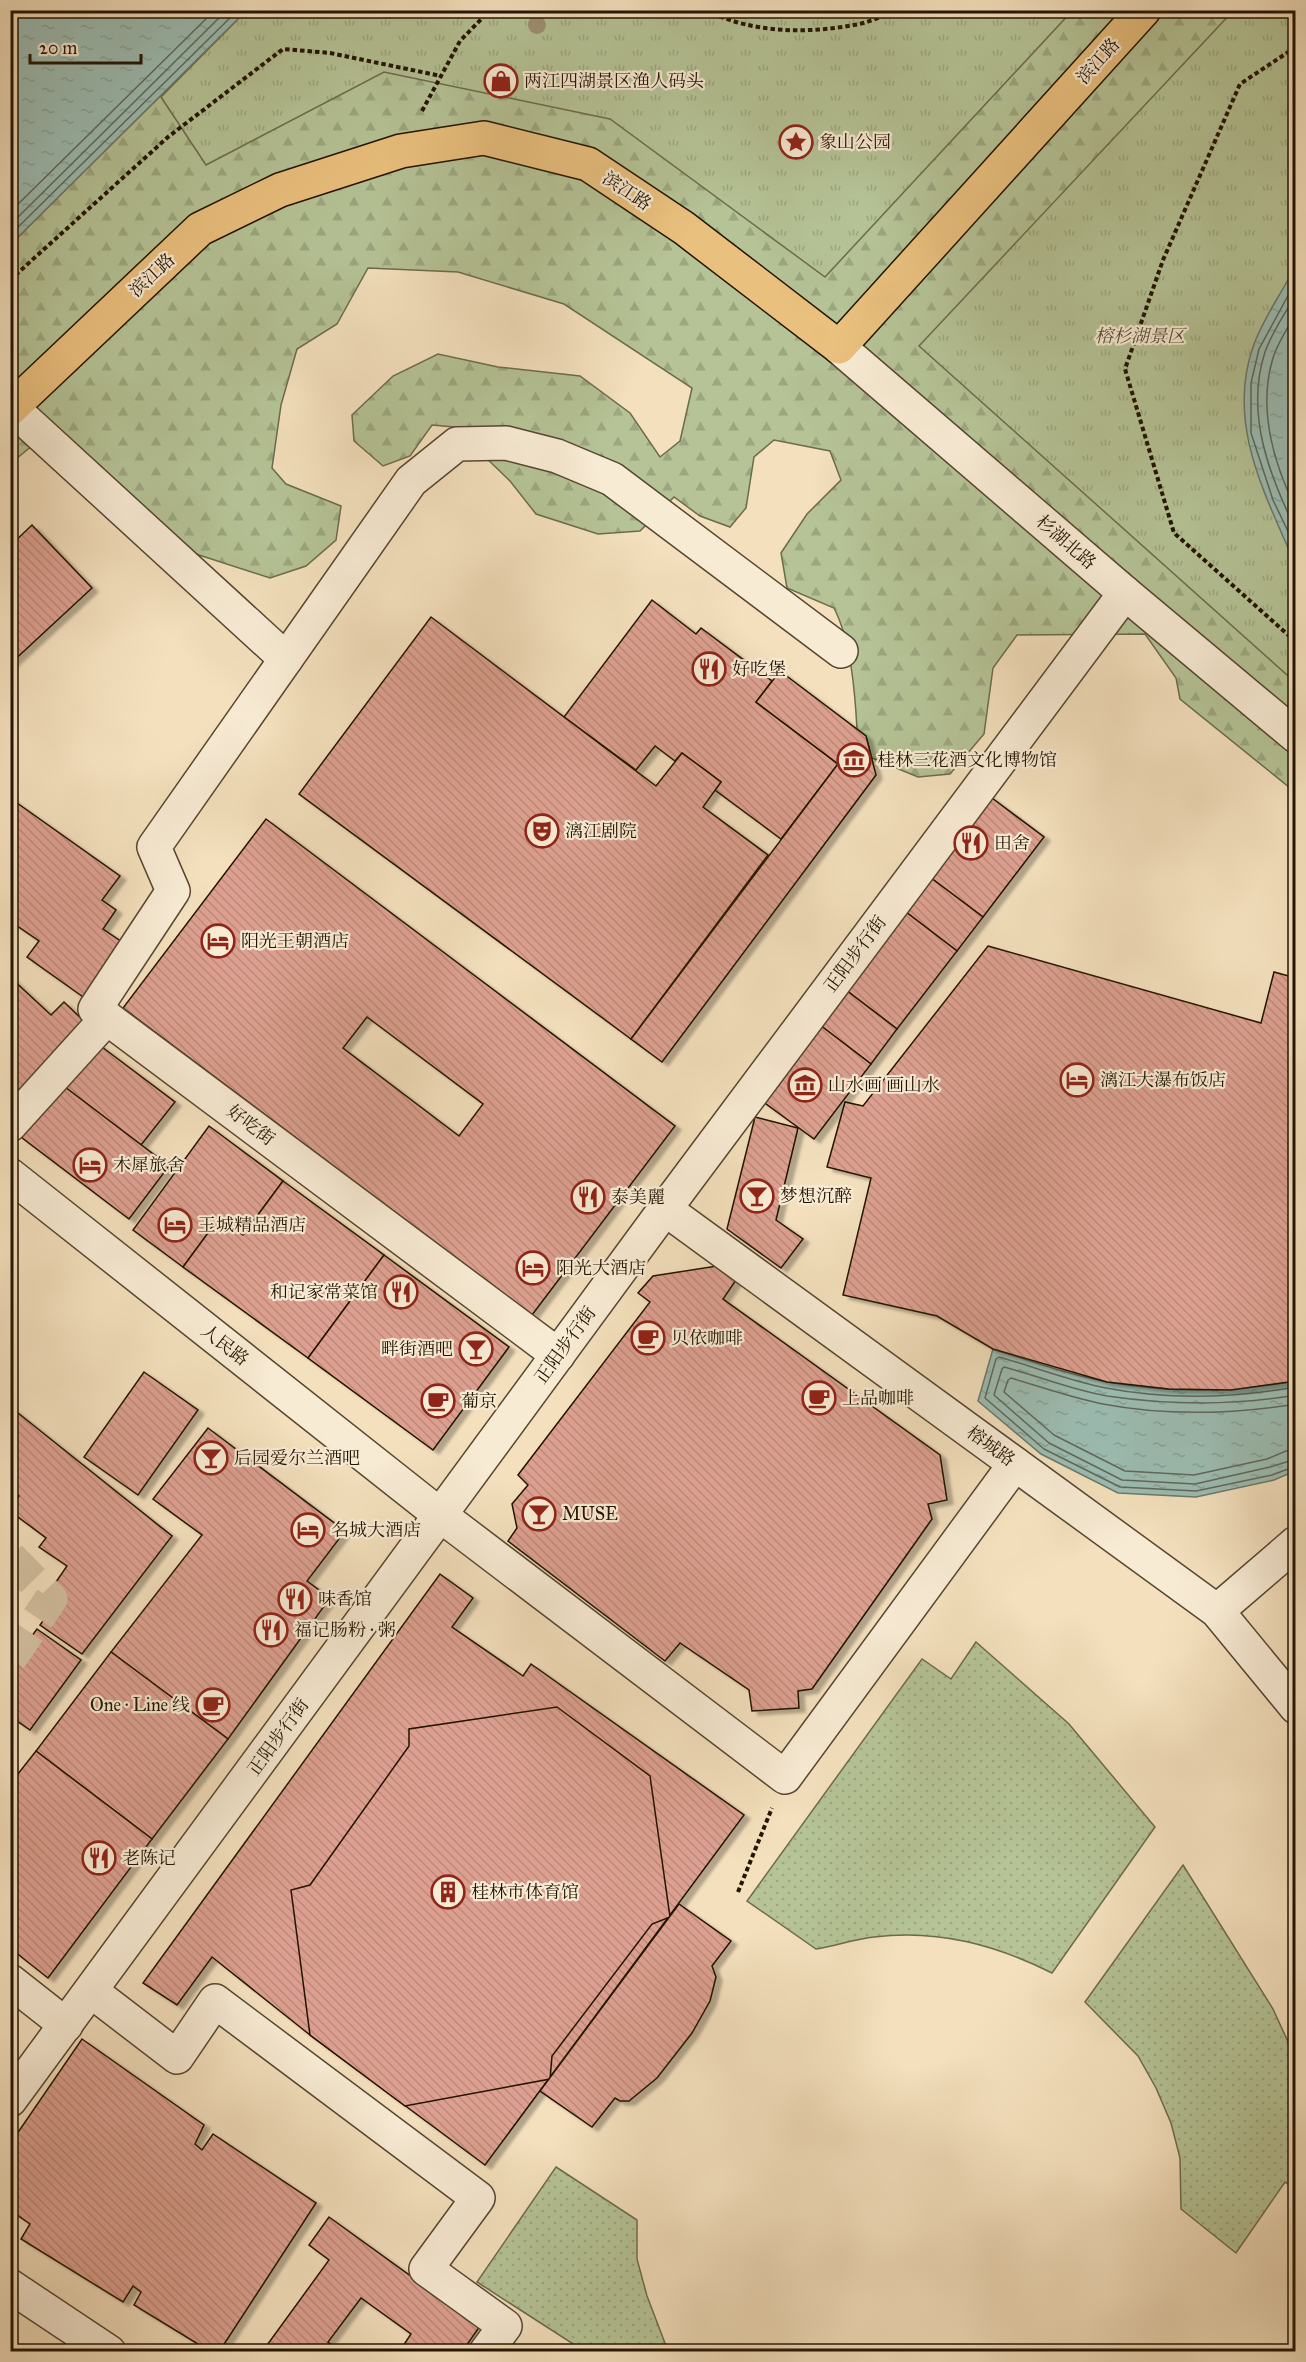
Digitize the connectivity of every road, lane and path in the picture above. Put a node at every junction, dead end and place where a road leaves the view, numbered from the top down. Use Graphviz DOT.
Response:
graph roads {
  1 [pos="490,10"];
  2 [pos="706,10"];
  3 [pos="898,10"];
  4 [pos="1144,10"];
  5 [pos="1296,47"];
  6 [pos="441,76"];
  7 [pos="401,151"];
  8 [pos="10,280"];
  9 [pos="838,347"];
  10 [pos="11,408"];
  11 [pos="1125,593"];
  12 [pos="1296,642"];
  13 [pos="841,651"];
  14 [pos="286,659"];
  15 [pos="1296,736"];
  16 [pos="107,1018"];
  17 [pos="10,1125"];
  18 [pos="10,1175"];
  19 [pos="665,1209"];
  20 [pos="558,1355"];
  21 [pos="1015,1464"];
  22 [pos="440,1515"];
  23 [pos="1296,1544"];
  24 [pos="1216,1611"];
  25 [pos="1296,1707"];
  26 [pos="785,1777"];
  27 [pos="738,1892"];
  28 [pos="10,1982"];
  29 [pos="91,1991"];
  30 [pos="66,2025"];
  31 [pos="10,2100"];
  32 [pos="10,2286"];
  33 [pos="109,2352"];
  34 [pos="486,2352"];
  1 -- 6 [label="path"];
  2 -- 3 [label="path"];
  4 -- 9 [label="main road, 滨江路"];
  5 -- 12 [label="path"];
  6 -- 7 [label="path"];
  6 -- 8 [label="path"];
  7 -- 9 [label="main road, 滨江路"];
  7 -- 10 [label="main road, 滨江路"];
  9 -- 11 [label="street, 杉湖北路"];
  10 -- 14 [label="street"];
  11 -- 15 [label="street, 杉湖北路"];
  11 -- 19 [label="street, 正阳步行街"];
  13 -- 14 [label="street"];
  14 -- 16 [label="street"];
  16 -- 17 [label="street"];
  16 -- 20 [label="street, 好吃街"];
  18 -- 22 [label="street, 人民路"];
  19 -- 20 [label="street, 正阳步行街"];
  19 -- 21 [label="street, 榕城路"];
  20 -- 22 [label="street, 正阳步行街"];
  21 -- 24 [label="street, 榕城路"];
  21 -- 26 [label="street"];
  22 -- 26 [label="street, 人民路"];
  22 -- 29 [label="street, 正阳步行街"];
  23 -- 24 [label="street"];
  24 -- 25 [label="street, 榕城路"];
  26 -- 27 [label="path"];
  28 -- 30 [label="street"];
  29 -- 30 [label="street, 正阳步行街"];
  29 -- 34 [label="street"];
  30 -- 31 [label="street, 正阳步行街"];
  32 -- 33 [label="street"];
}
